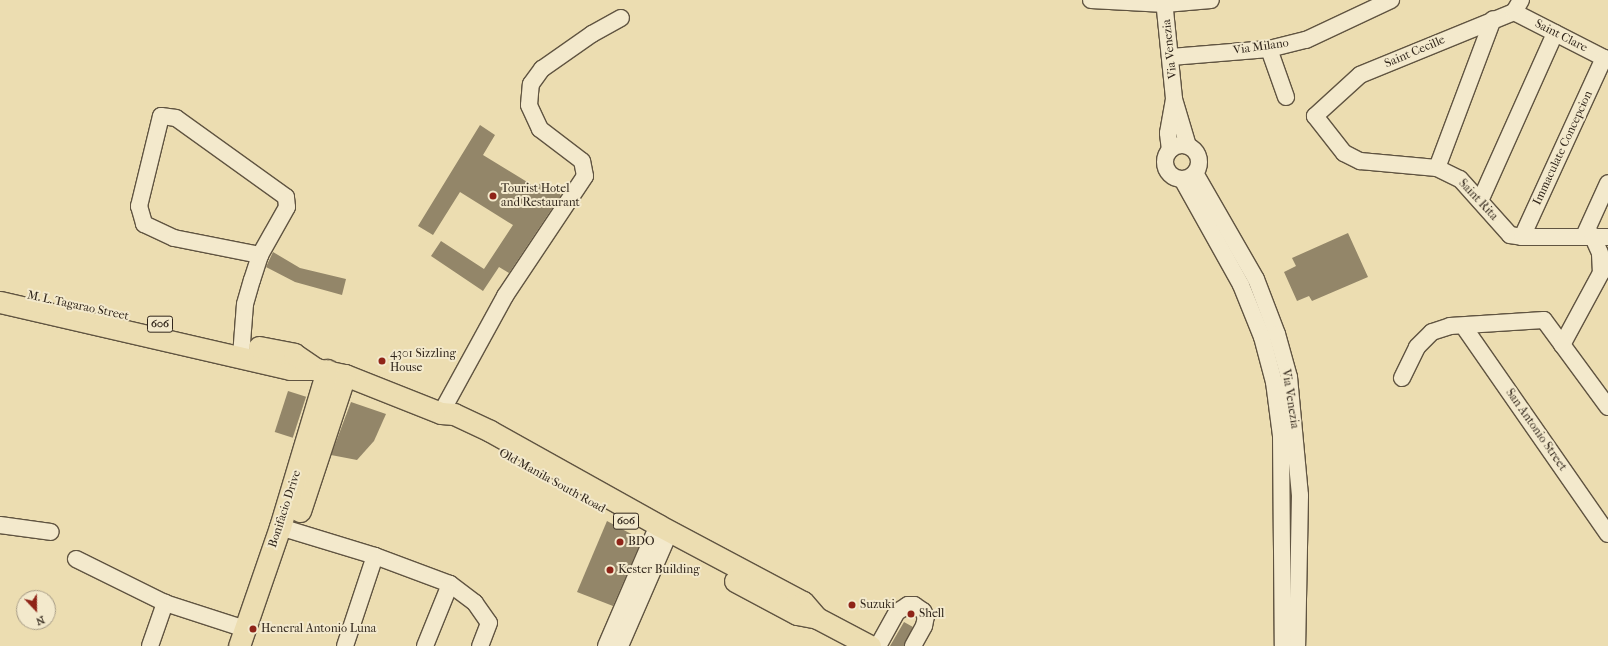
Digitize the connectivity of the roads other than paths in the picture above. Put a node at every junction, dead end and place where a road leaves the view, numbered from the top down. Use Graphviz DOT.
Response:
graph roads {
  1 [pos="1211,0"];
  2 [pos="1391,0"];
  3 [pos="1093,1"];
  4 [pos="1165,2"];
  5 [pos="1517,6"];
  6 [pos="621,18"];
  7 [pos="1493,19"];
  8 [pos="1555,33"];
  9 [pos="1269,49"];
  10 [pos="1171,57"];
  11 [pos="1606,59"];
  12 [pos="1286,97"];
  13 [pos="1174,98"];
  14 [pos="1316,116"];
  15 [pos="1188,146"];
  16 [pos="1170,150"];
  17 [pos="1437,168"];
  18 [pos="1188,176"];
  19 [pos="1608,183"];
  20 [pos="1480,201"];
  21 [pos="1588,236"];
  22 [pos="1522,237"];
  23 [pos="1608,237"];
  24 [pos="260,255"];
  25 [pos="1604,269"];
  26 [pos="0,290"];
  27 [pos="0,302"];
  28 [pos="1464,327"];
  29 [pos="156,330"];
  30 [pos="1562,345"];
  31 [pos="241,350"];
  32 [pos="329,371"];
  33 [pos="1402,378"];
  34 [pos="1608,407"];
  35 [pos="441,413"];
  36 [pos="287,529"];
  37 [pos="1,530"];
  38 [pos="51,532"];
  39 [pos="662,533"];
  40 [pos="1608,534"];
  41 [pos="375,556"];
  42 [pos="76,559"];
  43 [pos="450,584"];
  44 [pos="164,603"];
  45 [pos="246,640"];
  46 [pos="150,646"];
  47 [pos="346,646"];
  48 [pos="425,646"];
  49 [pos="480,646"];
  50 [pos="606,646"];
  51 [pos="620,646"];
  52 [pos="870,646"];
  53 [pos="878,646"];
  54 [pos="913,646"];
  55 [pos="1283,646"];
  56 [pos="1297,646"];
  1 -- 4 [label="street"];
  2 -- 9 [label="street, Via Milano"];
  3 -- 4 [label="street"];
  4 -- 10 [label="street, Via Venezia"];
  5 -- 7 [label="street, Saint Cecille"];
  5 -- 8 [label="street, Saint Clare"];
  6 -- 35 [label="street"];
  7 -- 14 [label="street, Saint Cecille"];
  7 -- 17 [label="street"];
  8 -- 11 [label="street, Saint Clare"];
  8 -- 20 [label="street"];
  9 -- 10 [label="street, Via Milano"];
  9 -- 12 [label="street"];
  10 -- 13 [label="street, Via Venezia"];
  11 -- 22 [label="street, Immaculate Concepcion"];
  13 -- 15 [label="street"];
  13 -- 16 [label="street"];
  14 -- 17 [label="street, Saint Rita"];
  15 -- 16 [label="street"];
  15 -- 18 [label="street"];
  16 -- 18 [label="street"];
  17 -- 20 [label="street, Saint Rita"];
  18 -- 55 [label="street, Via Venezia"];
  18 -- 56 [label="street, Via Venezia"];
  19 -- 21 [label="street"];
  20 -- 22 [label="street, Saint Rita"];
  21 -- 22 [label="street, Saint Rita"];
  21 -- 23 [label="street, Saint Rita"];
  21 -- 25 [label="street"];
  24 -- 24 [label="street"];
  24 -- 31 [label="street"];
  25 -- 30 [label="street"];
  26 -- 29 [label="main road, M. L. Tagarao Street / 606"];
  27 -- 29 [label="main road, M. L. Tagarao Street / 606"];
  28 -- 30 [label="street"];
  28 -- 33 [label="street"];
  28 -- 40 [label="street, San Antonio Street"];
  29 -- 31 [label="main road, M. L. Tagarao Street / 606"];
  30 -- 34 [label="street"];
  31 -- 32 [label="main road, M. L. Tagarao Street / 606"];
  32 -- 35 [label="main road, Old Manila South Road / 606"];
  32 -- 36 [label="main road, Bonifacio Drive"];
  35 -- 39 [label="main road, Old Manila South Road / 606"];
  36 -- 41 [label="street"];
  36 -- 45 [label="main road, Bonifacio Drive"];
  37 -- 38 [label="street"];
  39 -- 50 [label="street"];
  39 -- 51 [label="street"];
  39 -- 52 [label="main road, Old Manila South Road / 606"];
  41 -- 43 [label="street"];
  41 -- 47 [label="street"];
  42 -- 44 [label="street"];
  43 -- 48 [label="street"];
  43 -- 49 [label="street"];
  44 -- 45 [label="street"];
  44 -- 46 [label="street"];
  53 -- 54 [label="street"];
}
